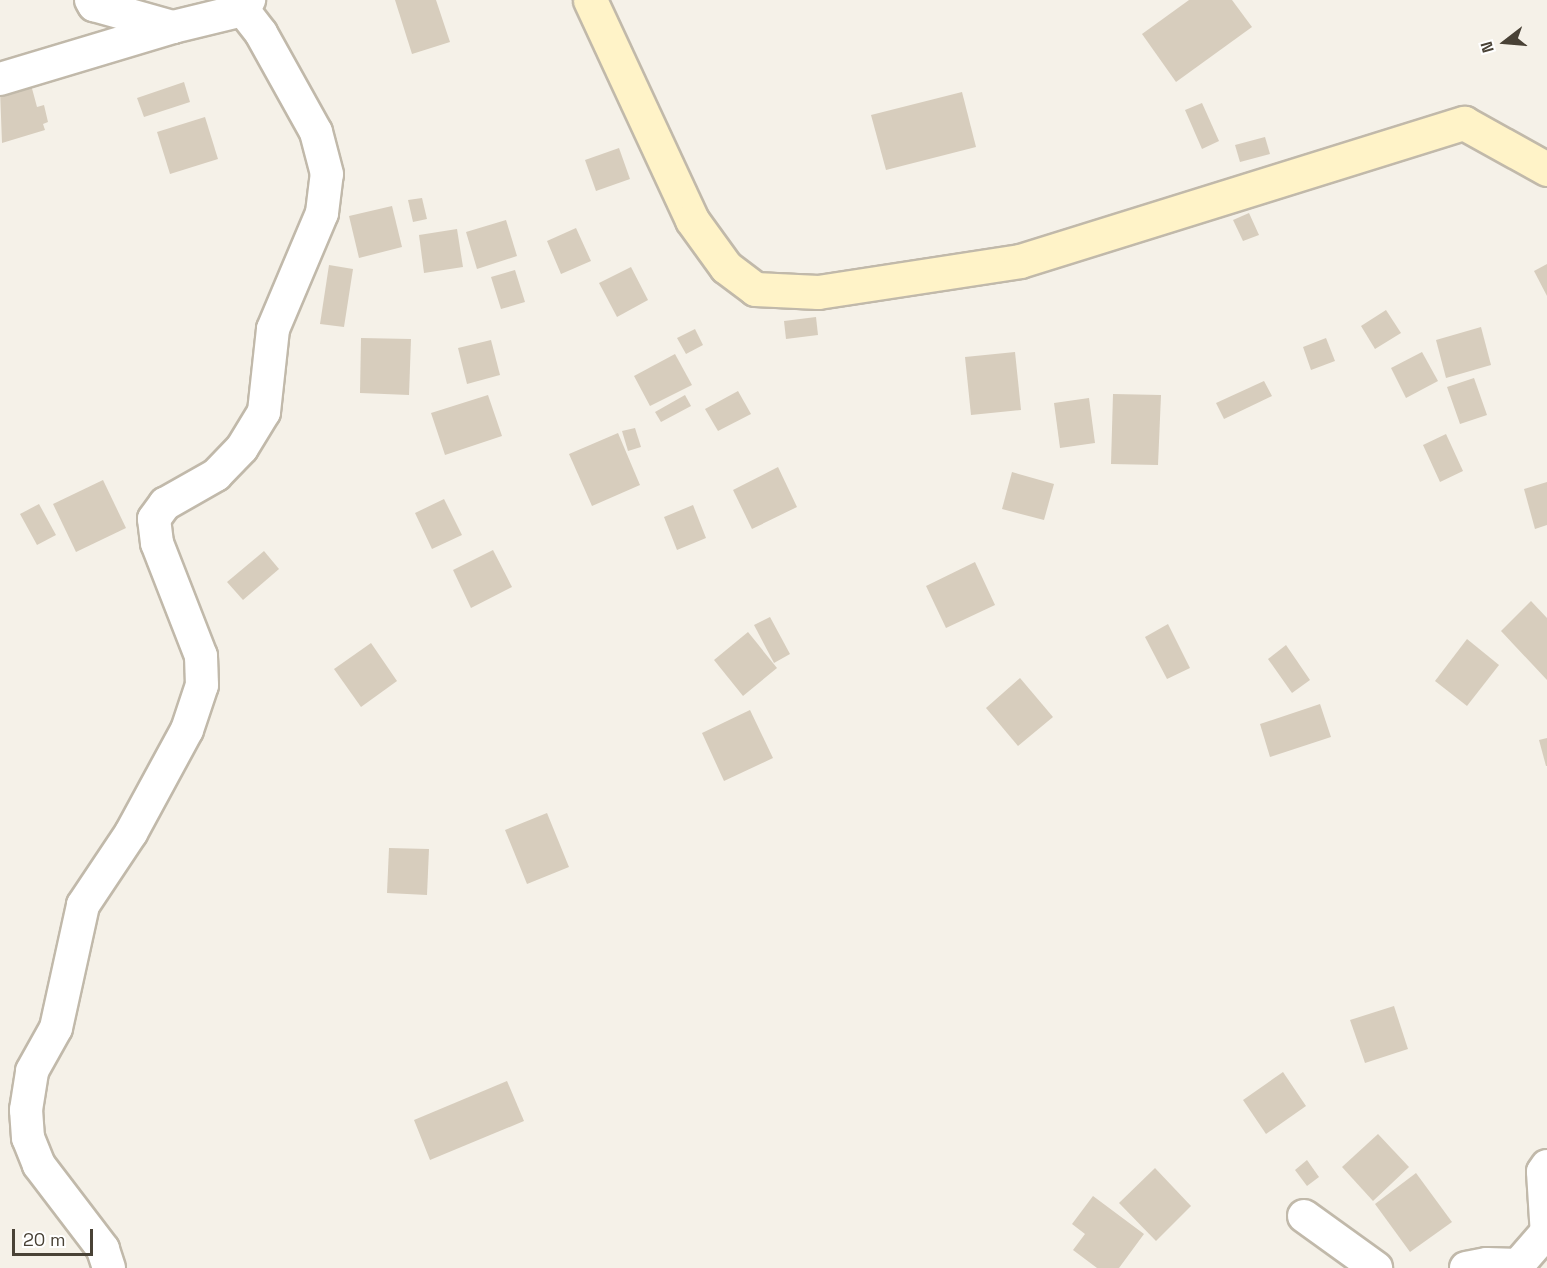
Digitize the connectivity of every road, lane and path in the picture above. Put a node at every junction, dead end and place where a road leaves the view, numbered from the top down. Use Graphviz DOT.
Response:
graph roads {
  1 [pos="91,0"];
  2 [pos="590,0"];
  3 [pos="246,5"];
  4 [pos="173,27"];
  5 [pos="0,79"];
  6 [pos="1547,169"];
  7 [pos="1547,1166"];
  8 [pos="1304,1216"];
  9 [pos="1546,1235"];
  10 [pos="109,1268"];
  11 [pos="1376,1268"];
  12 [pos="1466,1268"];
  1 -- 4 [label="street"];
  2 -- 6 [label="street"];
  3 -- 4 [label="street"];
  3 -- 10 [label="street"];
  4 -- 5 [label="street"];
  7 -- 9 [label="street"];
  8 -- 11 [label="street"];
  9 -- 12 [label="street"];
}
